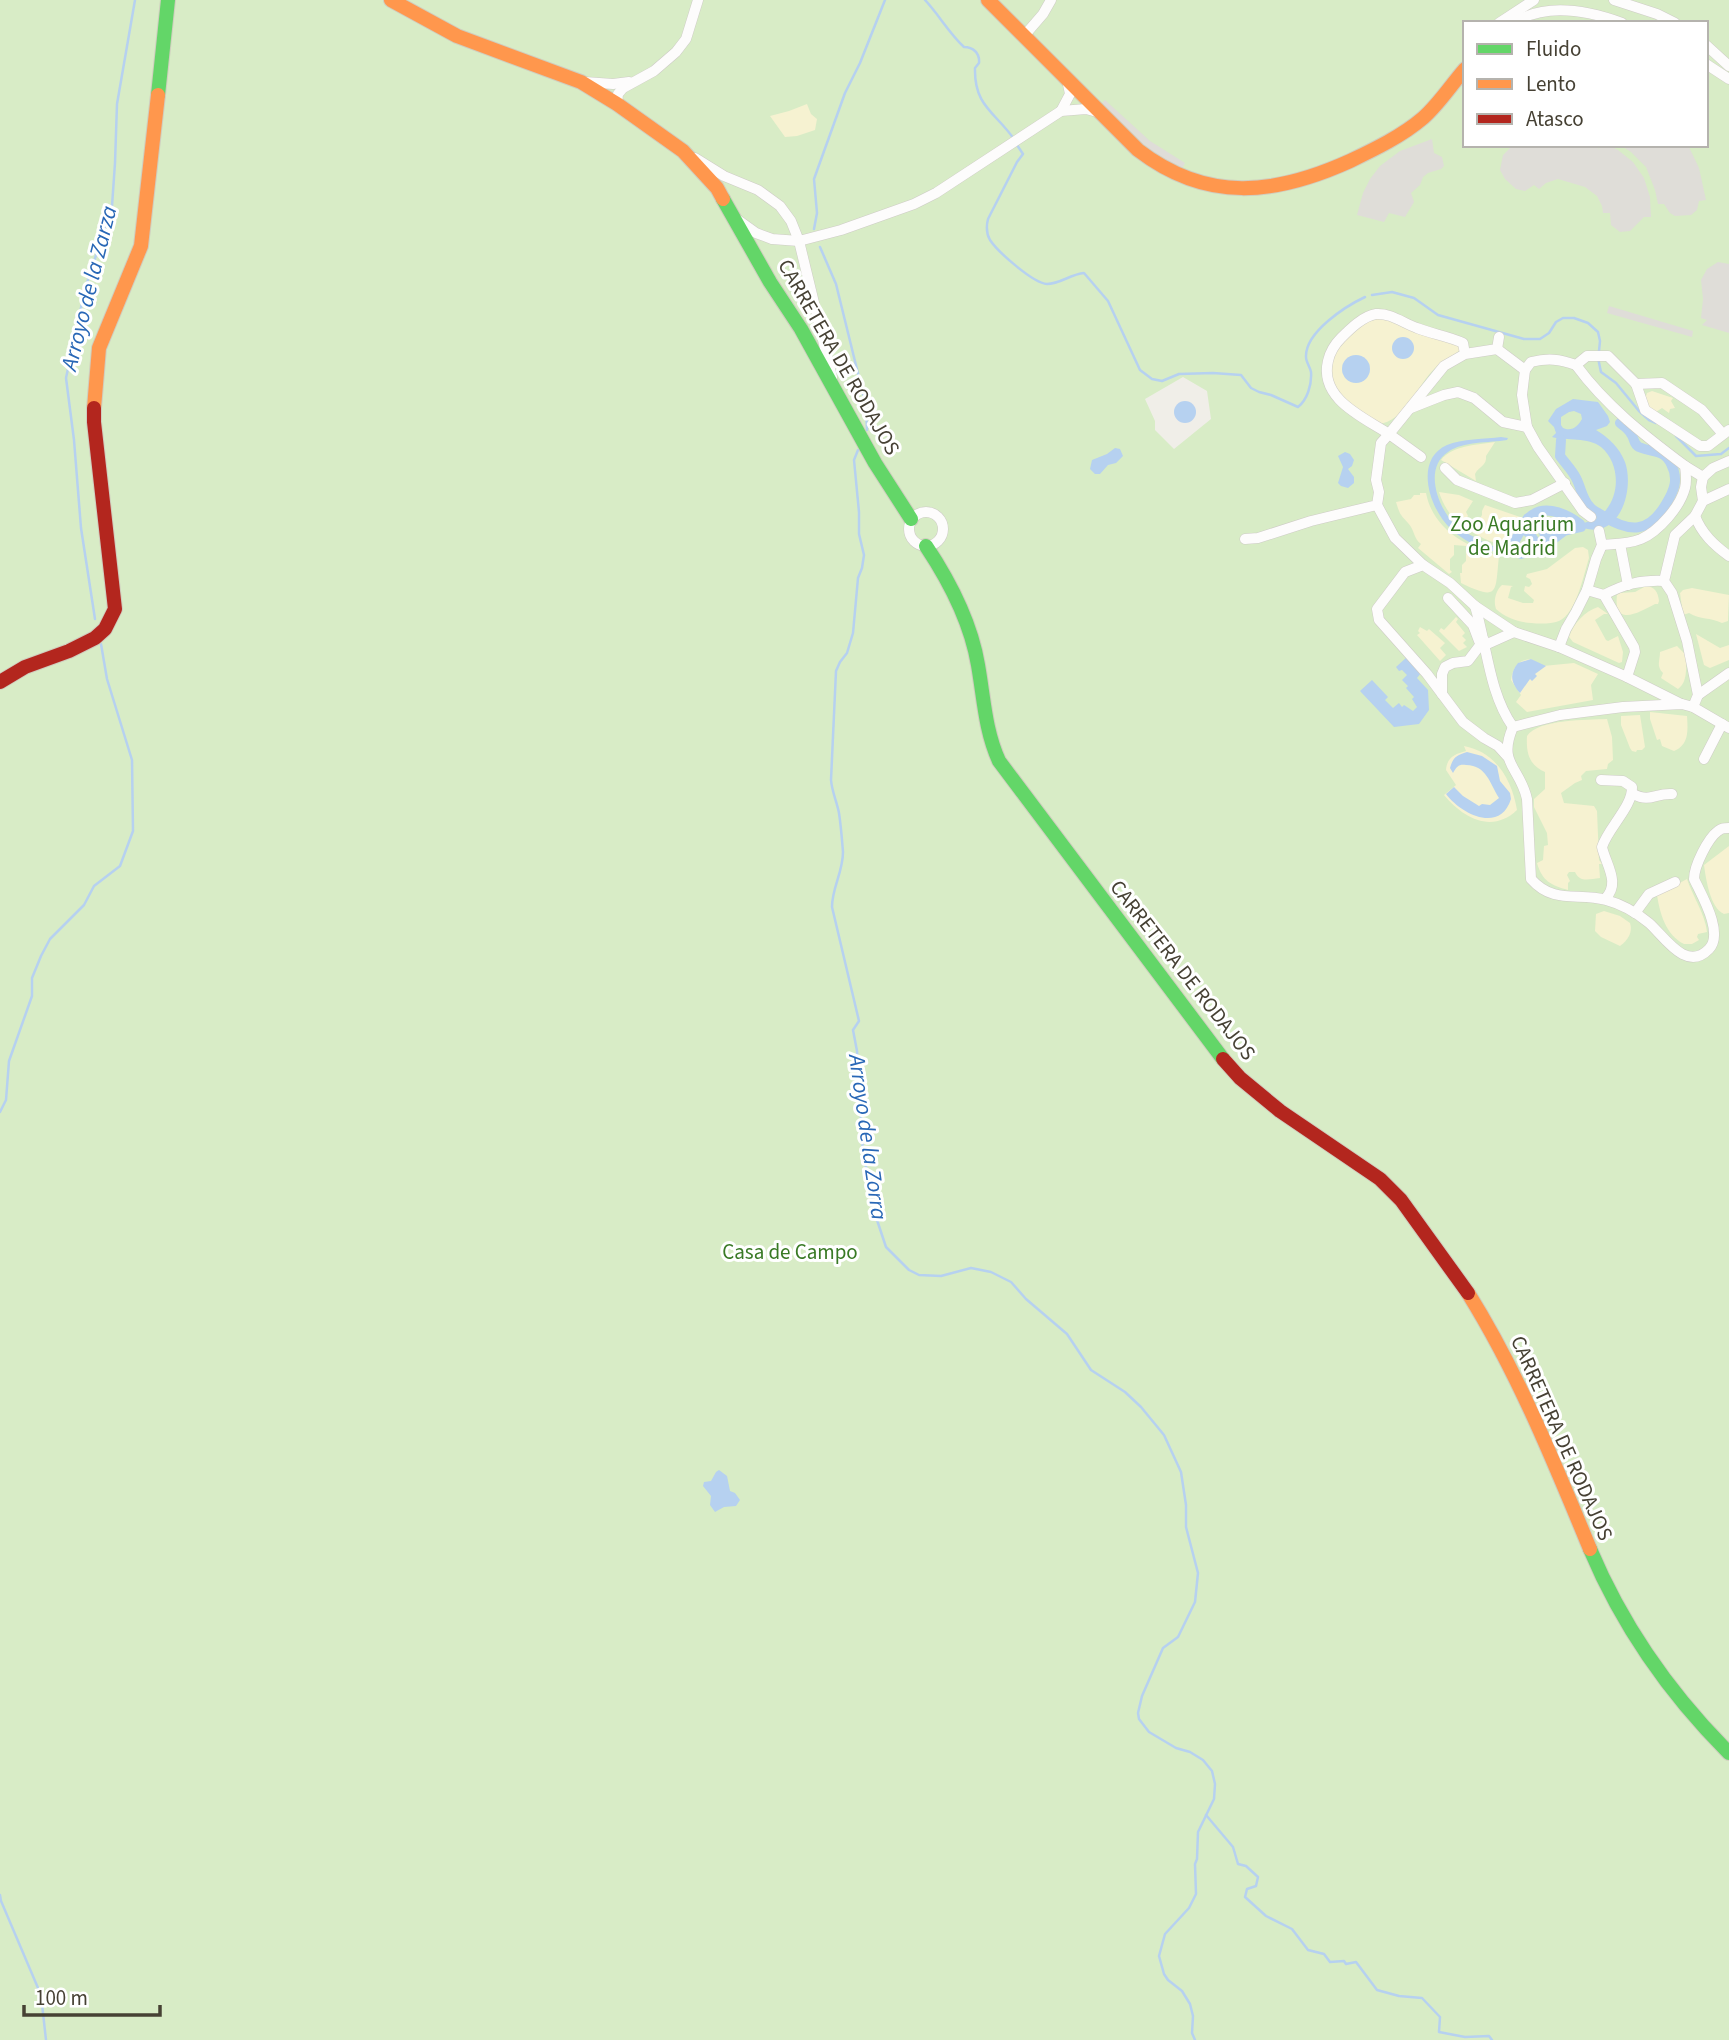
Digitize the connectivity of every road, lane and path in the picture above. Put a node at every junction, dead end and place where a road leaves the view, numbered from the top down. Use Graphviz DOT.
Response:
graph roads {
  1 [pos="168,0"];
  2 [pos="391,0"];
  3 [pos="698,0"];
  4 [pos="988,0"];
  5 [pos="1051,0"];
  6 [pos="1534,0"];
  7 [pos="1564,0"];
  8 [pos="1614,0"];
  9 [pos="1573,11"];
  10 [pos="1502,21"];
  11 [pos="1519,21"];
  12 [pos="1616,21"];
  13 [pos="1671,21"];
  14 [pos="1024,36"];
  15 [pos="1708,48"];
  16 [pos="1708,65"];
  17 [pos="1729,66"];
  18 [pos="1463,70"];
  19 [pos="1065,79"];
  20 [pos="1729,79"];
  21 [pos="581,82"];
  22 [pos="633,82"];
  23 [pos="1080,94"];
  24 [pos="617,104"];
  25 [pos="1064,110"];
  26 [pos="1099,113"];
  27 [pos="683,150"];
  28 [pos="732,216"];
  29 [pos="799,241"];
  30 [pos="1499,337"];
  31 [pos="1497,349"];
  32 [pos="1465,354"];
  33 [pos="1576,365"];
  34 [pos="1525,370"];
  35 [pos="1636,384"];
  36 [pos="836,391"];
  37 [pos="1411,409"];
  38 [pos="1527,427"];
  39 [pos="1726,431"];
  40 [pos="1389,434"];
  41 [pos="1421,457"];
  42 [pos="1729,461"];
  43 [pos="1685,466"];
  44 [pos="1446,468"];
  45 [pos="1703,477"];
  46 [pos="1565,483"];
  47 [pos="1729,489"];
  48 [pos="1703,501"];
  49 [pos="1377,505"];
  50 [pos="1695,516"];
  51 [pos="1591,517"];
  52 [pos="911,519"];
  53 [pos="1599,531"];
  54 [pos="1245,539"];
  55 [pos="1620,544"];
  56 [pos="1602,545"];
  57 [pos="926,546"];
  58 [pos="1406,550"];
  59 [pos="1729,556"];
  60 [pos="1423,565"];
  61 [pos="1405,572"];
  62 [pos="1664,581"];
  63 [pos="1628,585"];
  64 [pos="1587,590"];
  65 [pos="1604,595"];
  66 [pos="1448,598"];
  67 [pos="1475,606"];
  68 [pos="1514,632"];
  69 [pos="1483,643"];
  70 [pos="1559,648"];
  71 [pos="1729,673"];
  72 [pos="1627,677"];
  73 [pos="0,682"];
  74 [pos="1442,694"];
  75 [pos="1699,695"];
  76 [pos="1687,706"];
  77 [pos="1725,726"];
  78 [pos="1513,727"];
  79 [pos="1507,756"];
  80 [pos="1704,758"];
  81 [pos="1601,780"];
  82 [pos="1633,794"];
  83 [pos="1672,794"];
  84 [pos="1729,828"];
  85 [pos="1694,871"];
  86 [pos="1605,899"];
  87 [pos="1635,913"];
  88 [pos="1729,1753"];
  1 -- 73 [label="street"];
  2 -- 21 [label="street, CARRETERA DE RODAJOS"];
  3 -- 22 [label="street"];
  4 -- 14 [label="street"];
  5 -- 14 [label="street"];
  6 -- 10 [label="street"];
  7 -- 9 [label="street"];
  8 -- 13 [label="street"];
  9 -- 11 [label="street"];
  9 -- 12 [label="street"];
  14 -- 19 [label="street"];
  15 -- 17 [label="street"];
  16 -- 20 [label="street"];
  18 -- 26 [label="street"];
  19 -- 23 [label="street"];
  19 -- 25 [label="street"];
  21 -- 22 [label="street"];
  21 -- 24 [label="street, CARRETERA DE RODAJOS"];
  22 -- 24 [label="street"];
  23 -- 25 [label="street"];
  23 -- 26 [label="street"];
  24 -- 27 [label="street, CARRETERA DE RODAJOS"];
  25 -- 26 [label="street"];
  25 -- 29 [label="street"];
  27 -- 28 [label="street, CARRETERA DE RODAJOS"];
  27 -- 29 [label="street"];
  28 -- 29 [label="street"];
  28 -- 36 [label="street, CARRETERA DE RODAJOS"];
  29 -- 36 [label="street"];
  30 -- 31 [label="street"];
  31 -- 32 [label="street"];
  31 -- 34 [label="street"];
  32 -- 37 [label="street"];
  32 -- 40 [label="street"];
  33 -- 34 [label="street"];
  33 -- 35 [label="street"];
  33 -- 43 [label="street"];
  34 -- 38 [label="street"];
  35 -- 39 [label="street"];
  35 -- 39 [label="street"];
  36 -- 52 [label="street, CARRETERA DE RODAJOS"];
  37 -- 38 [label="street"];
  37 -- 40 [label="street"];
  38 -- 46 [label="street"];
  40 -- 41 [label="street"];
  40 -- 49 [label="street"];
  42 -- 45 [label="street"];
  43 -- 45 [label="street"];
  43 -- 55 [label="street"];
  44 -- 46 [label="street"];
  45 -- 48 [label="street"];
  46 -- 51 [label="street"];
  47 -- 48 [label="street"];
  48 -- 50 [label="street"];
  49 -- 54 [label="street"];
  49 -- 58 [label="street"];
  50 -- 59 [label="street"];
  50 -- 62 [label="street"];
  52 -- 57 [label="street"];
  52 -- 57 [label="street"];
  53 -- 56 [label="street"];
  55 -- 56 [label="street"];
  55 -- 63 [label="street"];
  56 -- 64 [label="street"];
  57 -- 88 [label="street, CARRETERA DE RODAJOS"];
  58 -- 60 [label="street"];
  58 -- 61 [label="street"];
  60 -- 61 [label="street"];
  60 -- 67 [label="street"];
  61 -- 74 [label="street"];
  62 -- 63 [label="street"];
  62 -- 75 [label="street"];
  63 -- 65 [label="street"];
  64 -- 65 [label="street"];
  64 -- 70 [label="street"];
  65 -- 72 [label="street"];
  66 -- 69 [label="street"];
  67 -- 68 [label="street"];
  67 -- 69 [label="street"];
  68 -- 69 [label="street"];
  68 -- 70 [label="street"];
  69 -- 74 [label="street"];
  69 -- 78 [label="street"];
  70 -- 72 [label="street"];
  71 -- 75 [label="street"];
  72 -- 76 [label="street"];
  74 -- 79 [label="street"];
  75 -- 76 [label="street"];
  76 -- 77 [label="street"];
  76 -- 78 [label="street"];
  77 -- 80 [label="street"];
  78 -- 79 [label="street"];
  79 -- 86 [label="street"];
  81 -- 82 [label="street"];
  82 -- 83 [label="street"];
  82 -- 86 [label="street"];
  84 -- 85 [label="street"];
  85 -- 87 [label="street"];
  85 -- 87 [label="street"];
  86 -- 87 [label="street"];
}
